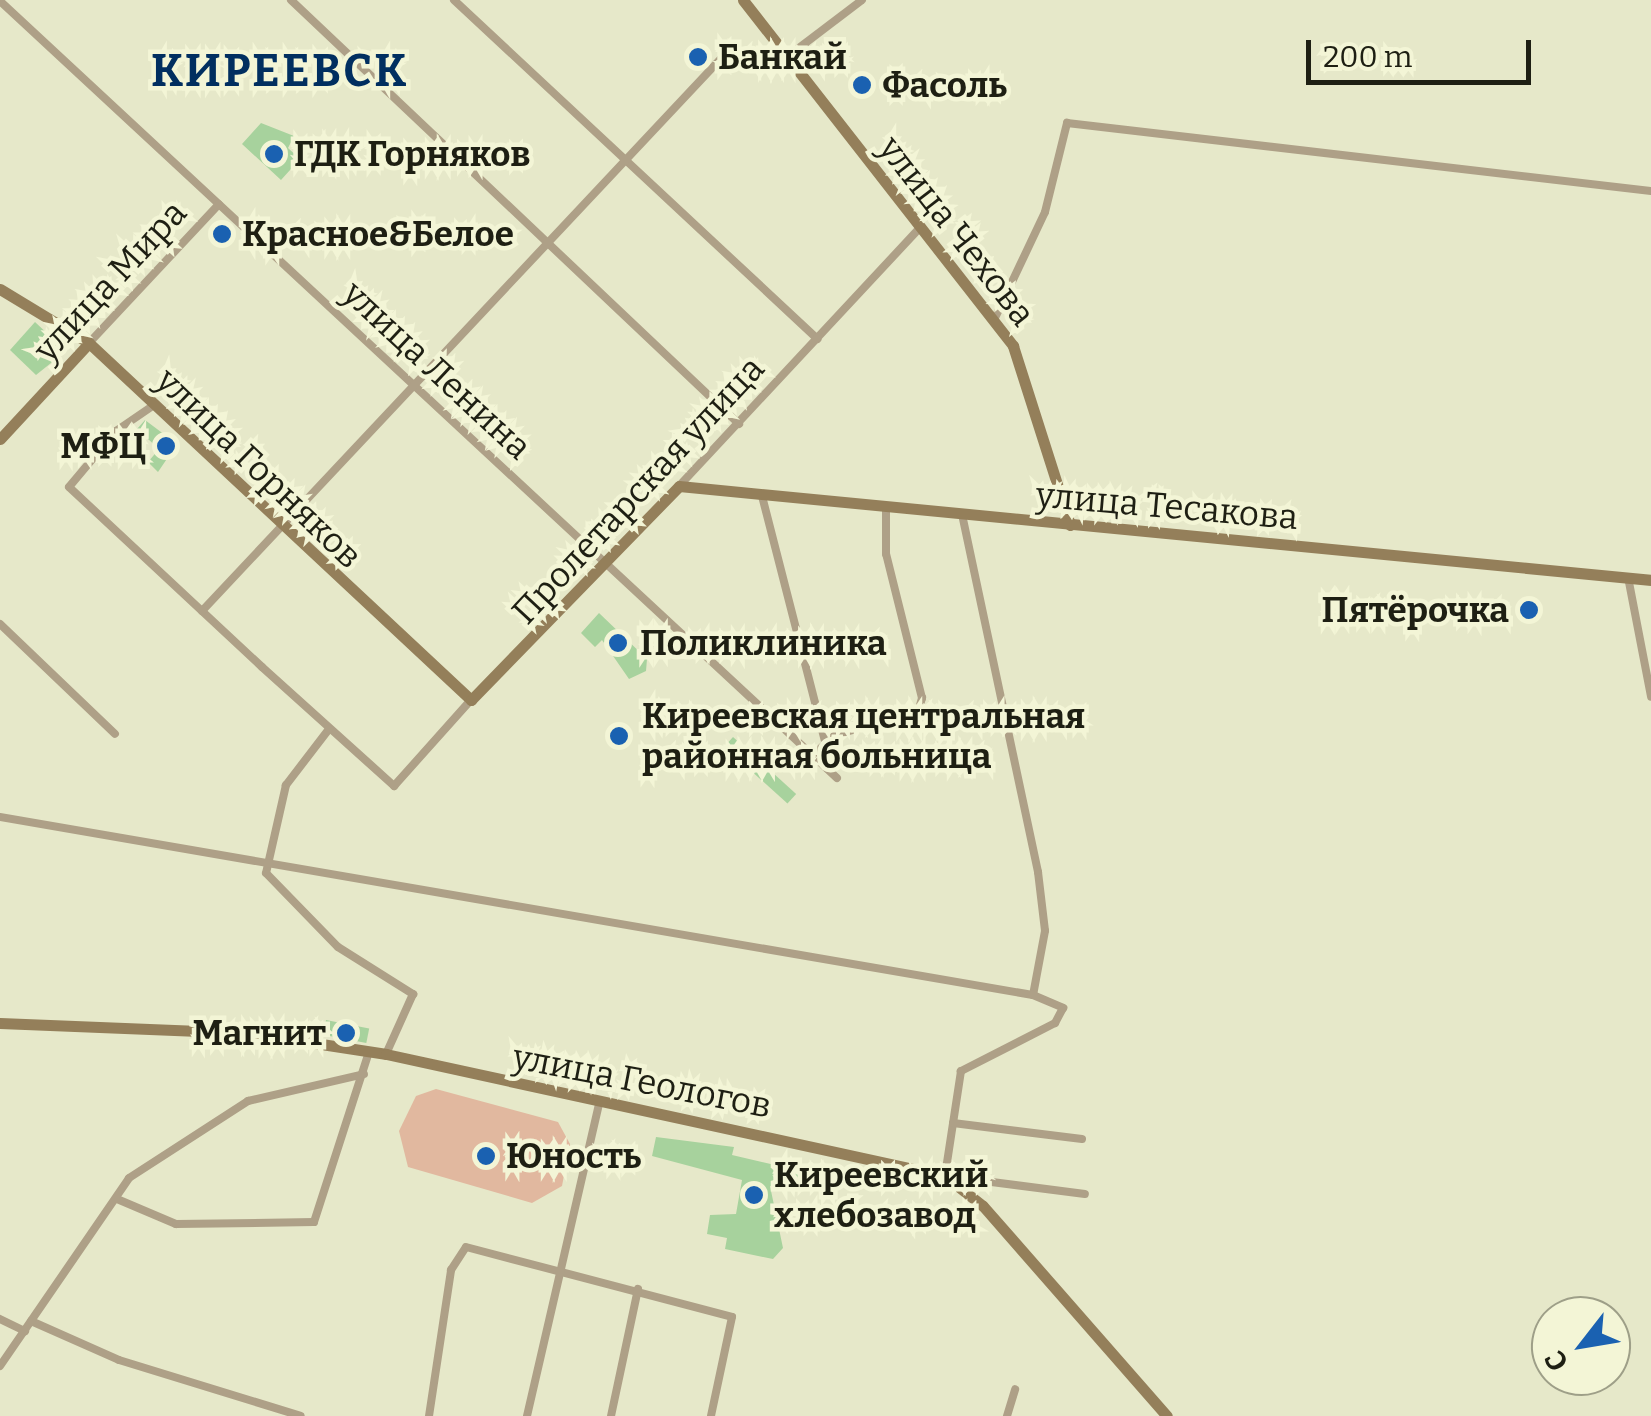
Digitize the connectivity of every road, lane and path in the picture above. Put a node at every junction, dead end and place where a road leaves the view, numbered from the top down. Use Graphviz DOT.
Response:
graph roads {
  1 [pos="291,0"];
  2 [pos="454,0"];
  3 [pos="743,0"];
  4 [pos="862,0"];
  5 [pos="0,1"];
  6 [pos="729,50"];
  7 [pos="787,57"];
  8 [pos="624,160"];
  9 [pos="1651,191"];
  10 [pos="219,204"];
  11 [pos="919,229"];
  12 [pos="549,240"];
  13 [pos="0,289"];
  14 [pos="994,320"];
  15 [pos="818,339"];
  16 [pos="89,343"];
  17 [pos="413,385"];
  18 [pos="154,406"];
  19 [pos="738,424"];
  20 [pos="0,438"];
  21 [pos="679,486"];
  22 [pos="762,496"];
  23 [pos="886,511"];
  24 [pos="963,519"];
  25 [pos="1070,525"];
  26 [pos="280,527"];
  27 [pos="604,564"];
  28 [pos="1628,578"];
  29 [pos="1651,580"];
  30 [pos="202,611"];
  31 [pos="0,624"];
  32 [pos="1648,672"];
  33 [pos="1651,697"];
  34 [pos="472,700"];
  35 [pos="329,729"];
  36 [pos="115,734"];
  37 [pos="826,742"];
  38 [pos="813,756"];
  39 [pos="836,778"];
  40 [pos="0,818"];
  41 [pos="265,863"];
  42 [pos="1033,996"];
  43 [pos="0,1023"];
  44 [pos="369,1052"];
  45 [pos="386,1054"];
  46 [pos="364,1074"];
  47 [pos="598,1104"];
  48 [pos="953,1123"];
  49 [pos="1082,1139"];
  50 [pos="945,1176"];
  51 [pos="1084,1194"];
  52 [pos="117,1199"];
  53 [pos="556,1273"];
  54 [pos="638,1289"];
  55 [pos="0,1319"];
  56 [pos="31,1321"];
  57 [pos="24,1331"];
  58 [pos="0,1366"];
  59 [pos="1015,1389"];
  60 [pos="301,1416"];
  61 [pos="429,1416"];
  62 [pos="527,1416"];
  63 [pos="612,1416"];
  64 [pos="711,1416"];
  65 [pos="1007,1416"];
  66 [pos="1167,1416"];
  1 -- 12 [label="street"];
  2 -- 8 [label="street"];
  3 -- 7 [label="main road, улица Чехова"];
  4 -- 7 [label="street"];
  5 -- 10 [label="street, улица Ленина"];
  6 -- 8 [label="street"];
  7 -- 11 [label="main road, улица Чехова"];
  8 -- 12 [label="street"];
  8 -- 15 [label="street"];
  9 -- 14 [label="street"];
  10 -- 16 [label="street, улица Мира"];
  10 -- 17 [label="street, улица Ленина"];
  11 -- 14 [label="main road, улица Чехова"];
  11 -- 15 [label="street, Пролетарская улица"];
  12 -- 17 [label="street"];
  12 -- 19 [label="street"];
  13 -- 16 [label="main road, улица Горняков"];
  14 -- 25 [label="main road, улица Чехова"];
  15 -- 19 [label="street, Пролетарская улица"];
  16 -- 18 [label="main road, улица Горняков"];
  16 -- 20 [label="main road, улица Мира"];
  17 -- 26 [label="street"];
  17 -- 27 [label="street, улица Ленина"];
  18 -- 26 [label="main road, улица Горняков"];
  18 -- 30 [label="street"];
  19 -- 21 [label="street, Пролетарская улица"];
  21 -- 22 [label="main road, улица Тесакова"];
  21 -- 27 [label="main road, Пролетарская улица"];
  22 -- 23 [label="main road, улица Тесакова"];
  22 -- 37 [label="street"];
  23 -- 24 [label="main road, улица Тесакова"];
  23 -- 37 [label="street"];
  24 -- 25 [label="main road, улица Тесакова"];
  24 -- 42 [label="street"];
  25 -- 28 [label="main road, улица Тесакова"];
  26 -- 30 [label="street"];
  26 -- 34 [label="main road, улица Горняков"];
  27 -- 34 [label="main road, Пролетарская улица"];
  27 -- 38 [label="street, улица Ленина"];
  28 -- 29 [label="main road, улица Тесакова"];
  28 -- 32 [label="street"];
  30 -- 35 [label="street"];
  31 -- 36 [label="street"];
  32 -- 33 [label="street"];
  34 -- 35 [label="street, Пролетарская улица"];
  35 -- 41 [label="street"];
  37 -- 38 [label="street"];
  38 -- 39 [label="street, улица Ленина"];
  40 -- 41 [label="street"];
  41 -- 42 [label="street"];
  41 -- 45 [label="street"];
  42 -- 48 [label="street"];
  43 -- 44 [label="main road, улица Геологов"];
  44 -- 45 [label="main road, улица Геологов"];
  44 -- 46 [label="street"];
  45 -- 47 [label="main road, улица Геологов"];
  46 -- 52 [label="street"];
  46 -- 52 [label="street"];
  47 -- 50 [label="main road, улица Геологов"];
  47 -- 53 [label="street"];
  48 -- 49 [label="street"];
  48 -- 50 [label="street"];
  50 -- 51 [label="street"];
  50 -- 66 [label="main road, улица Геологов"];
  52 -- 56 [label="street"];
  53 -- 54 [label="street"];
  53 -- 61 [label="street"];
  53 -- 62 [label="street"];
  54 -- 63 [label="street"];
  54 -- 64 [label="street"];
  55 -- 57 [label="street"];
  56 -- 57 [label="street"];
  56 -- 60 [label="street"];
  57 -- 58 [label="street"];
  59 -- 65 [label="street"];
}
